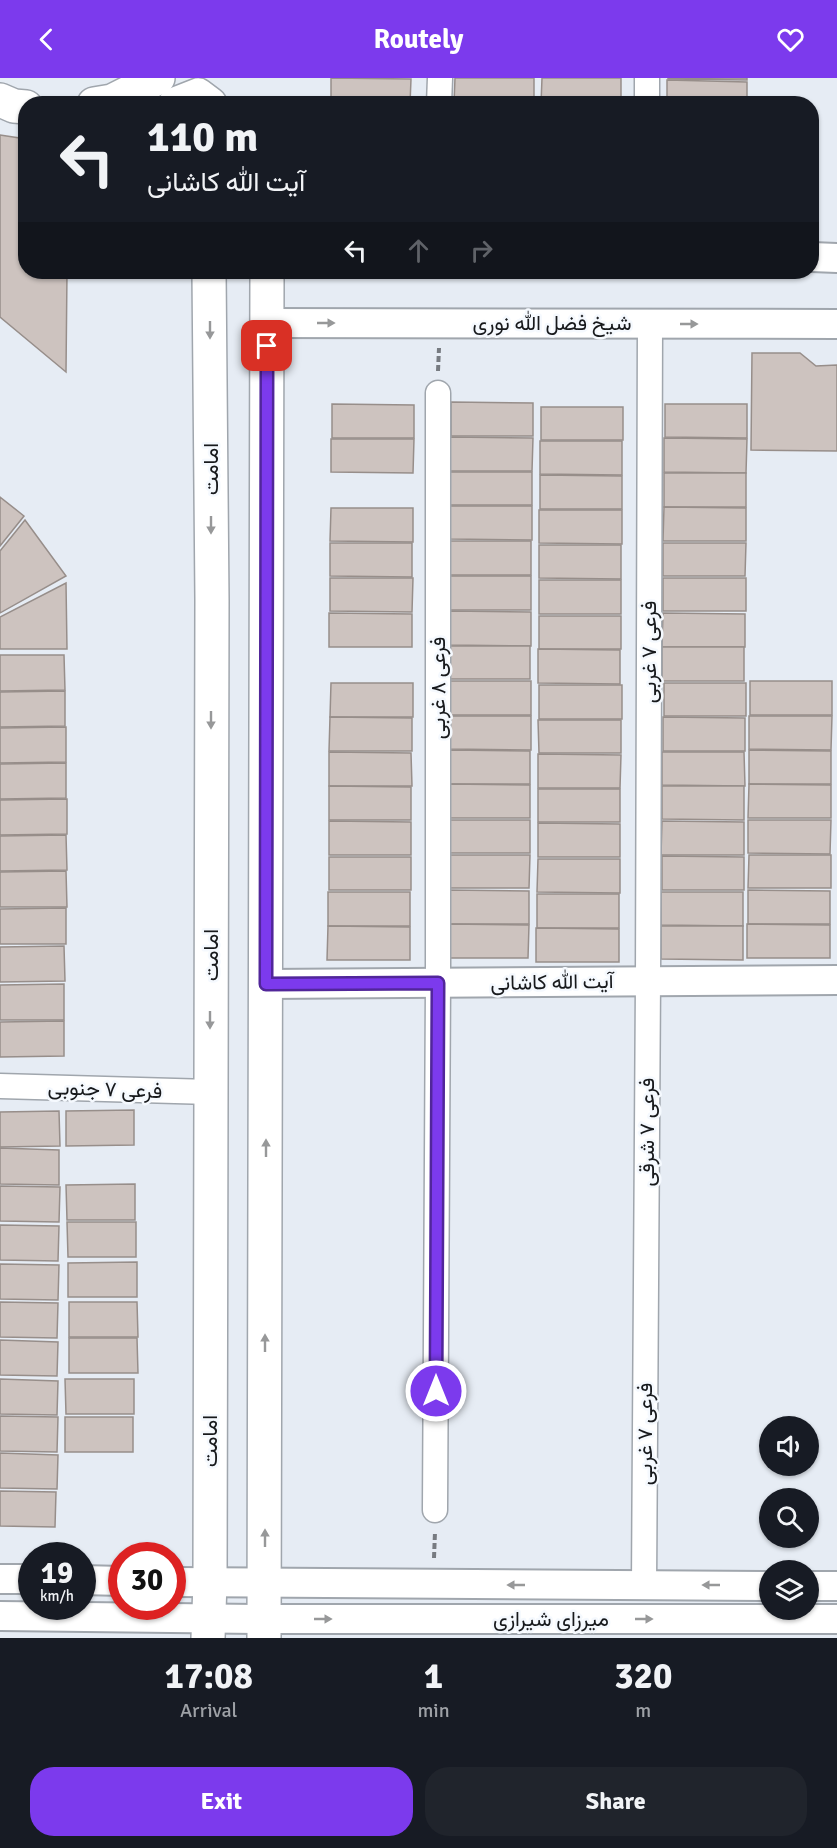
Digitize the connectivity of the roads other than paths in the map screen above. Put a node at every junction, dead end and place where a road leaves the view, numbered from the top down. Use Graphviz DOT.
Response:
graph roads {
  1 [pos="159,78"];
  2 [pos="215,78"];
  3 [pos="440,78"];
  4 [pos="647,78"];
  5 [pos="122,96"];
  6 [pos="221,96"];
  7 [pos="440,96"];
  8 [pos="647,96"];
  9 [pos="819,257"];
  10 [pos="837,258"];
  11 [pos="209,279"];
  12 [pos="267,279"];
  13 [pos="267,323"];
  14 [pos="650,324"];
  15 [pos="837,324"];
  16 [pos="438,393"];
  17 [pos="837,980"];
  18 [pos="648,981"];
  19 [pos="438,983"];
  20 [pos="266,984"];
  21 [pos="0,1086"];
  22 [pos="210,1092"];
  23 [pos="646,1283"];
  24 [pos="435,1510"];
  25 [pos="0,1579"];
  26 [pos="18,1579"];
  27 [pos="186,1582"];
  28 [pos="210,1583"];
  29 [pos="265,1584"];
  30 [pos="644,1585"];
  31 [pos="759,1586"];
  32 [pos="819,1586"];
  33 [pos="837,1586"];
  34 [pos="0,1616"];
  35 [pos="837,1619"];
  36 [pos="208,1628"];
  37 [pos="264,1628"];
  1 -- 5 [label="main road"];
  2 -- 6 [label="main road"];
  3 -- 7 [label="street"];
  4 -- 8 [label="street"];
  9 -- 10 [label="street"];
  11 -- 22 [label="main road, امامت, one-way"];
  12 -- 13 [label="main road"];
  13 -- 14 [label="street, شیخ فضل الله نوری, one-way"];
  13 -- 20 [label="main road"];
  14 -- 15 [label="street, شیخ فضل الله نوری, one-way"];
  14 -- 18 [label="street, فرعی ۷ غربی"];
  16 -- 19 [label="street, فرعی ۸ غربی"];
  17 -- 18 [label="street, آیت الله کاشانی"];
  18 -- 19 [label="street, آیت الله کاشانی"];
  18 -- 23 [label="street, فرعی ۷ شرقی"];
  19 -- 20 [label="street, آیت الله کاشانی"];
  19 -- 24 [label="street, فرعی ۸ غربی"];
  29 -- 20 [label="main road, one-way"];
  21 -- 22 [label="street, فرعی ۷ جنوبی"];
  22 -- 28 [label="main road, امامت"];
  23 -- 30 [label="street, فرعی ۷ غربی"];
  25 -- 26 [label="street"];
  27 -- 28 [label="street, میرزای شیرازی"];
  28 -- 29 [label="street, میرزای شیرازی"];
  28 -- 36 [label="main road, امامت"];
  30 -- 29 [label="street, میرزای شیرازی, one-way"];
  29 -- 37 [label="main road"];
  31 -- 30 [label="street, میرزای شیرازی, one-way"];
  32 -- 33 [label="street"];
  34 -- 36 [label="street, میرزای شیرازی"];
  37 -- 35 [label="street, میرزای شیرازی, one-way"];
  36 -- 37 [label="street, میرزای شیرازی"];
}
